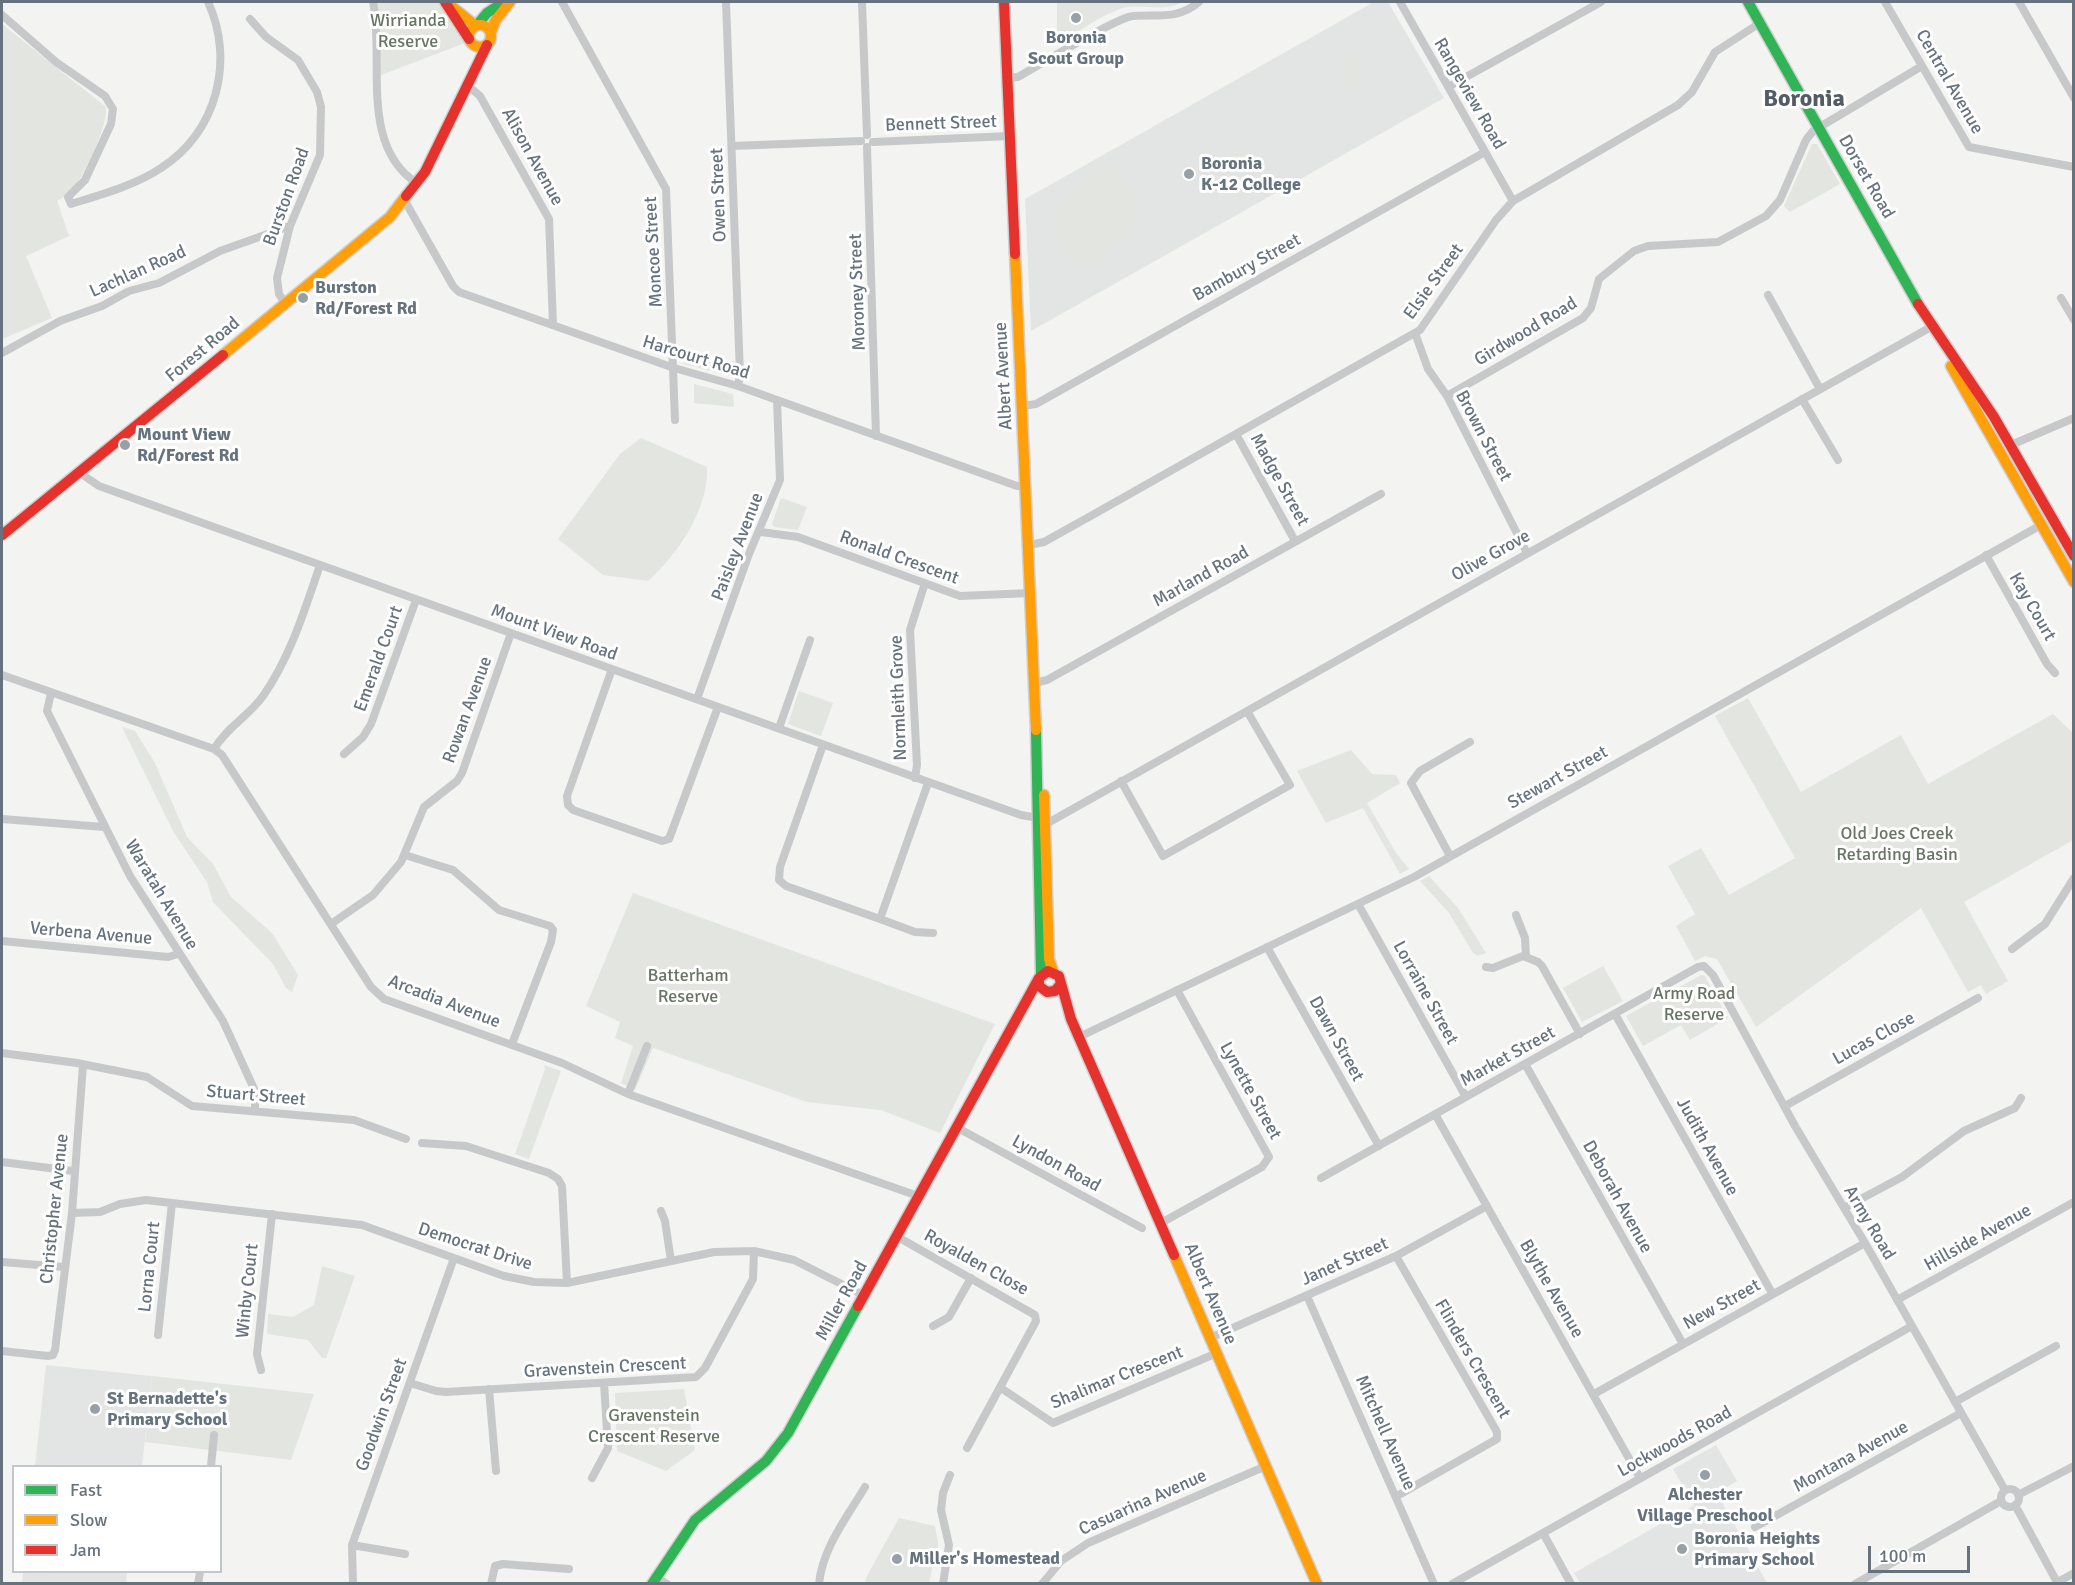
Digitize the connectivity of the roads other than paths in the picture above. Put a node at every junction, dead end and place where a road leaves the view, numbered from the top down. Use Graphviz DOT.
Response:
graph roads {
  1 [pos="208,2"];
  2 [pos="373,2"];
  3 [pos="446,2"];
  4 [pos="504,2"];
  5 [pos="510,2"];
  6 [pos="562,2"];
  7 [pos="726,2"];
  8 [pos="862,2"];
  9 [pos="1004,2"];
  10 [pos="1199,2"];
  11 [pos="1400,2"];
  12 [pos="1601,2"];
  13 [pos="1748,2"];
  14 [pos="1885,2"];
  15 [pos="2019,2"];
  16 [pos="2,15"];
  17 [pos="250,19"];
  18 [pos="1760,23"];
  19 [pos="477,25"];
  20 [pos="491,33"];
  21 [pos="470,40"];
  22 [pos="488,45"];
  23 [pos="1922,66"];
  24 [pos="1008,78"];
  25 [pos="467,83"];
  26 [pos="1448,87"];
  27 [pos="2073,98"];
  28 [pos="1818,126"];
  29 [pos="1010,136"];
  30 [pos="867,141"];
  31 [pos="732,146"];
  32 [pos="1485,152"];
  33 [pos="2073,167"];
  34 [pos="418,184"];
  35 [pos="405,201"];
  36 [pos="1513,201"];
  37 [pos="290,226"];
  38 [pos="1767,295"];
  39 [pos="2061,298"];
  40 [pos="285,303"];
  41 [pos="2073,320"];
  42 [pos="553,326"];
  43 [pos="1930,327"];
  44 [pos="1415,333"];
  45 [pos="1937,338"];
  46 [pos="2,353"];
  47 [pos="674,368"];
  48 [pos="738,386"];
  49 [pos="1820,389"];
  50 [pos="1447,396"];
  51 [pos="1802,399"];
  52 [pos="777,400"];
  53 [pos="1023,406"];
  54 [pos="2073,418"];
  55 [pos="675,420"];
  56 [pos="1236,434"];
  57 [pos="876,436"];
  58 [pos="2011,446"];
  59 [pos="2001,451"];
  60 [pos="1838,460"];
  61 [pos="80,473"];
  62 [pos="1025,486"];
  63 [pos="1381,494"];
  64 [pos="2052,518"];
  65 [pos="2041,525"];
  66 [pos="761,532"];
  67 [pos="2,535"];
  68 [pos="1295,541"];
  69 [pos="1029,545"];
  70 [pos="1527,553"];
  71 [pos="1986,555"];
  72 [pos="2073,556"];
  73 [pos="320,565"];
  74 [pos="2073,582"];
  75 [pos="925,584"];
  76 [pos="1030,593"];
  77 [pos="416,600"];
  78 [pos="512,633"];
  79 [pos="810,640"];
  80 [pos="612,669"];
  81 [pos="2055,673"];
  82 [pos="2,675"];
  83 [pos="1035,683"];
  84 [pos="51,693"];
  85 [pos="697,699"];
  86 [pos="718,707"];
  87 [pos="1247,711"];
  88 [pos="779,728"];
  89 [pos="1470,742"];
  90 [pos="823,745"];
  91 [pos="214,749"];
  92 [pos="344,754"];
  93 [pos="915,778"];
  94 [pos="1121,781"];
  95 [pos="928,783"];
  96 [pos="2,819"];
  97 [pos="1042,821"];
  98 [pos="104,828"];
  99 [pos="405,855"];
  100 [pos="1450,856"];
  101 [pos="2073,878"];
  102 [pos="1358,904"];
  103 [pos="1516,915"];
  104 [pos="880,919"];
  105 [pos="331,924"];
  106 [pos="933,933"];
  107 [pos="2,941"];
  108 [pos="1267,947"];
  109 [pos="2012,949"];
  110 [pos="178,954"];
  111 [pos="1526,956"];
  112 [pos="1486,967"];
  113 [pos="1709,970"];
  114 [pos="1044,974"];
  115 [pos="1052,989"];
  116 [pos="1177,990"];
  117 [pos="1978,998"];
  118 [pos="1023,1005"];
  119 [pos="1616,1014"];
  120 [pos="1580,1034"];
  121 [pos="1079,1037"];
  122 [pos="512,1044"];
  123 [pos="647,1046"];
  124 [pos="2,1053"];
  125 [pos="1526,1064"];
  126 [pos="83,1065"];
  127 [pos="628,1094"];
  128 [pos="1466,1097"];
  129 [pos="2021,1098"];
  130 [pos="1785,1106"];
  131 [pos="255,1110"];
  132 [pos="1435,1114"];
  133 [pos="956,1127"];
  134 [pos="406,1139"];
  135 [pos="422,1143"];
  136 [pos="1379,1146"];
  137 [pos="2,1162"];
  138 [pos="73,1171"];
  139 [pos="1321,1178"];
  140 [pos="918,1196"];
  141 [pos="2073,1202"];
  142 [pos="172,1203"];
  143 [pos="1487,1206"];
  144 [pos="1844,1208"];
  145 [pos="661,1211"];
  146 [pos="72,1213"];
  147 [pos="272,1214"];
  148 [pos="1161,1223"];
  149 [pos="1142,1228"];
  150 [pos="896,1236"];
  151 [pos="1865,1242"];
  152 [pos="754,1251"];
  153 [pos="1396,1256"];
  154 [pos="454,1258"];
  155 [pos="670,1261"];
  156 [pos="2,1262"];
  157 [pos="64,1267"];
  158 [pos="971,1278"];
  159 [pos="567,1283"];
  160 [pos="1772,1293"];
  161 [pos="863,1295"];
  162 [pos="1307,1296"];
  163 [pos="1897,1300"];
  164 [pos="933,1326"];
  165 [pos="1912,1326"];
  166 [pos="158,1335"];
  167 [pos="1210,1338"];
  168 [pos="1683,1344"];
  169 [pos="2056,1346"];
  170 [pos="2,1351"];
  171 [pos="1217,1353"];
  172 [pos="261,1370"];
  173 [pos="410,1383"];
  174 [pos="604,1383"];
  175 [pos="1000,1388"];
  176 [pos="489,1389"];
  177 [pos="1593,1394"];
  178 [pos="1955,1402"];
  179 [pos="1961,1413"];
  180 [pos="214,1435"];
  181 [pos="967,1448"];
  182 [pos="211,1465"];
  183 [pos="1266,1466"];
  184 [pos="2073,1466"];
  185 [pos="496,1471"];
  186 [pos="950,1475"];
  187 [pos="592,1478"];
  188 [pos="1641,1478"];
  189 [pos="865,1487"];
  190 [pos="2005,1491"];
  191 [pos="2018,1495"];
  192 [pos="1397,1496"];
  193 [pos="2001,1501"];
  194 [pos="2015,1505"];
  195 [pos="1755,1527"];
  196 [pos="1543,1533"];
  197 [pos="352,1545"];
  198 [pos="405,1554"];
  199 [pos="569,1569"];
  200 [pos="2073,1573"];
  201 [pos="654,1580"];
  202 [pos="2058,1583"];
  203 [pos="353,1584"];
  204 [pos="491,1584"];
  205 [pos="667,1584"];
  206 [pos="819,1584"];
  207 [pos="943,1584"];
  208 [pos="1042,1584"];
  209 [pos="1317,1584"];
  210 [pos="1434,1584"];
  211 [pos="1452,1584"];
  212 [pos="1571,1584"];
  213 [pos="1855,1584"];
  1 -- 16 [label="street"];
  2 -- 34 [label="street"];
  3 -- 19 [label="main road"];
  3 -- 21 [label="main road"];
  4 -- 19 [label="main road"];
  5 -- 20 [label="main road"];
  6 -- 47 [label="street, Moncoe Street"];
  7 -- 31 [label="street, Owen Street"];
  8 -- 30 [label="street, Moroney Street"];
  9 -- 24 [label="main road, Albert Avenue"];
  10 -- 24 [label="street"];
  11 -- 26 [label="street, Rangeview Road"];
  12 -- 26 [label="street"];
  13 -- 18 [label="main road, Dorset Road"];
  14 -- 23 [label="street, Central Avenue"];
  15 -- 27 [label="street"];
  17 -- 37 [label="street, Burston Road"];
  18 -- 28 [label="main road, Dorset Road"];
  18 -- 36 [label="street, Elsie Street"];
  19 -- 20 [label="main road"];
  19 -- 21 [label="main road"];
  20 -- 22 [label="main road"];
  21 -- 22 [label="main road"];
  21 -- 25 [label="main road, Forest Road"];
  22 -- 25 [label="main road, Forest Road"];
  23 -- 28 [label="street"];
  23 -- 33 [label="street, Central Avenue"];
  24 -- 29 [label="main road, Albert Avenue"];
  25 -- 34 [label="main road, Forest Road"];
  25 -- 42 [label="street, Alison Avenue"];
  26 -- 32 [label="street, Rangeview Road"];
  28 -- 43 [label="main road, Dorset Road"];
  28 -- 50 [label="street, Girdwood Road"];
  29 -- 30 [label="street, Bennett Street"];
  29 -- 53 [label="main road, Albert Avenue"];
  30 -- 31 [label="street, Bennett Street"];
  30 -- 57 [label="street, Moroney Street"];
  31 -- 48 [label="street, Owen Street"];
  32 -- 36 [label="street, Rangeview Road"];
  32 -- 53 [label="street, Bambury Street"];
  34 -- 35 [label="main road, Forest Road"];
  35 -- 40 [label="main road, Forest Road"];
  35 -- 42 [label="street, Harcourt Road"];
  36 -- 44 [label="street, Elsie Street"];
  37 -- 40 [label="street, Burston Road"];
  37 -- 46 [label="street, Lachlan Road"];
  38 -- 49 [label="street"];
  39 -- 41 [label="street"];
  40 -- 61 [label="main road, Forest Road"];
  42 -- 47 [label="street, Harcourt Road"];
  43 -- 45 [label="main road, Dorset Road"];
  43 -- 49 [label="street, Olive Grove"];
  44 -- 50 [label="street, Brown Street"];
  44 -- 56 [label="street, Elsie Street"];
  45 -- 58 [label="main road, Dorset Road"];
  45 -- 59 [label="main road, Dorset Road"];
  47 -- 48 [label="street, Harcourt Road"];
  47 -- 55 [label="street, Moncoe Street"];
  48 -- 52 [label="street, Harcourt Road"];
  49 -- 51 [label="street, Olive Grove"];
  50 -- 70 [label="street, Brown Street"];
  51 -- 60 [label="street"];
  51 -- 70 [label="street, Olive Grove"];
  52 -- 57 [label="street, Harcourt Road"];
  52 -- 66 [label="street, Paisley Avenue"];
  53 -- 62 [label="main road, Albert Avenue"];
  54 -- 58 [label="street"];
  56 -- 68 [label="street, Madge Street"];
  56 -- 69 [label="street, Elsie Street"];
  57 -- 62 [label="street, Harcourt Road"];
  58 -- 59 [label="main road"];
  58 -- 64 [label="main road, Dorset Road"];
  59 -- 65 [label="main road, Dorset Road"];
  61 -- 67 [label="main road, Forest Road"];
  61 -- 73 [label="street, Mount View Road"];
  62 -- 69 [label="main road, Albert Avenue"];
  63 -- 68 [label="street, Marland Road"];
  64 -- 65 [label="main road"];
  64 -- 72 [label="main road, Dorset Road"];
  65 -- 71 [label="street, Stewart Street"];
  65 -- 74 [label="main road, Dorset Road"];
  66 -- 75 [label="street, Ronald Crescent"];
  66 -- 85 [label="street, Paisley Avenue"];
  68 -- 83 [label="street, Marland Road"];
  69 -- 76 [label="main road, Albert Avenue"];
  70 -- 87 [label="street, Olive Grove"];
  71 -- 81 [label="street, Kay Court"];
  71 -- 100 [label="street, Stewart Street"];
  73 -- 77 [label="street, Mount View Road"];
  73 -- 91 [label="street"];
  75 -- 76 [label="street, Ronald Crescent"];
  75 -- 93 [label="street, Normleith Grove"];
  76 -- 83 [label="main road, Albert Avenue"];
  77 -- 78 [label="street, Mount View Road"];
  77 -- 92 [label="street, Emerald Court"];
  78 -- 80 [label="street, Mount View Road"];
  78 -- 99 [label="street, Rowan Avenue"];
  79 -- 88 [label="street"];
  80 -- 85 [label="street, Mount View Road"];
  80 -- 86 [label="street"];
  82 -- 84 [label="street"];
  83 -- 97 [label="main road, Albert Avenue"];
  84 -- 91 [label="street"];
  84 -- 98 [label="street, Waratah Avenue"];
  85 -- 86 [label="street, Mount View Road"];
  86 -- 88 [label="street, Mount View Road"];
  87 -- 94 [label="street, Olive Grove"];
  87 -- 94 [label="street"];
  88 -- 90 [label="street, Mount View Road"];
  89 -- 100 [label="street"];
  90 -- 93 [label="street, Mount View Road"];
  90 -- 104 [label="street"];
  91 -- 105 [label="street, Arcadia Avenue"];
  93 -- 95 [label="street, Mount View Road"];
  94 -- 97 [label="street, Olive Grove"];
  95 -- 97 [label="street, Mount View Road"];
  95 -- 104 [label="street"];
  96 -- 98 [label="street"];
  97 -- 114 [label="main road, Albert Avenue"];
  98 -- 110 [label="street, Waratah Avenue"];
  99 -- 105 [label="street, Rowan Avenue"];
  99 -- 122 [label="street"];
  100 -- 102 [label="street, Stewart Street"];
  101 -- 109 [label="street"];
  102 -- 108 [label="street, Stewart Street"];
  102 -- 128 [label="street, Lorraine Street"];
  103 -- 111 [label="street"];
  104 -- 106 [label="street"];
  105 -- 122 [label="street, Arcadia Avenue"];
  107 -- 110 [label="street, Verbena Avenue"];
  108 -- 116 [label="street, Stewart Street"];
  108 -- 136 [label="street, Dawn Street"];
  110 -- 131 [label="street, Waratah Avenue"];
  111 -- 112 [label="street"];
  111 -- 120 [label="street"];
  113 -- 119 [label="street, Market Street"];
  113 -- 130 [label="street, Army Road"];
  114 -- 115 [label="main road"];
  114 -- 115 [label="main road"];
  114 -- 118 [label="main road, Miller Road"];
  115 -- 118 [label="main road, Miller Road"];
  115 -- 121 [label="main road, Albert Avenue"];
  116 -- 121 [label="street, Stewart Street"];
  116 -- 148 [label="street, Lynette Street"];
  117 -- 130 [label="street, Lucas Close"];
  118 -- 133 [label="main road, Miller Road"];
  119 -- 120 [label="street, Market Street"];
  119 -- 160 [label="street, Judith Avenue"];
  120 -- 125 [label="street, Market Street"];
  121 -- 148 [label="main road, Albert Avenue"];
  122 -- 127 [label="street, Arcadia Avenue"];
  123 -- 127 [label="street"];
  124 -- 126 [label="street, Stuart Street"];
  125 -- 128 [label="street, Market Street"];
  125 -- 168 [label="street, Deborah Avenue"];
  126 -- 131 [label="street, Stuart Street"];
  126 -- 138 [label="street, Christopher Avenue"];
  127 -- 140 [label="street, Arcadia Avenue"];
  128 -- 132 [label="street, Market Street"];
  129 -- 144 [label="street"];
  130 -- 144 [label="street, Army Road"];
  131 -- 134 [label="street, Stuart Street"];
  132 -- 136 [label="street, Market Street"];
  132 -- 143 [label="street, Blythe Avenue"];
  133 -- 140 [label="main road, Miller Road"];
  133 -- 149 [label="street, Lyndon Road"];
  135 -- 159 [label="street"];
  136 -- 139 [label="street, Market Street"];
  137 -- 138 [label="street"];
  138 -- 146 [label="street, Christopher Avenue"];
  140 -- 150 [label="main road, Miller Road"];
  141 -- 163 [label="street, Hillside Avenue"];
  142 -- 146 [label="street, Democrat Drive"];
  142 -- 147 [label="street, Democrat Drive"];
  142 -- 166 [label="street, Lorna Court"];
  143 -- 153 [label="street, Janet Street"];
  143 -- 177 [label="street, Blythe Avenue"];
  144 -- 151 [label="street, Army Road"];
  145 -- 155 [label="street"];
  146 -- 157 [label="street, Christopher Avenue"];
  147 -- 154 [label="street, Democrat Drive"];
  147 -- 172 [label="street, Winby Court"];
  148 -- 167 [label="main road, Albert Avenue"];
  150 -- 158 [label="street, Royalden Close"];
  150 -- 161 [label="main road, Miller Road"];
  151 -- 160 [label="street, New Street"];
  151 -- 163 [label="street, Army Road"];
  152 -- 155 [label="street, Democrat Drive"];
  152 -- 161 [label="street, Democrat Drive"];
  152 -- 174 [label="street, Gravenstein Crescent"];
  153 -- 162 [label="street, Janet Street"];
  153 -- 192 [label="street, Flinders Crescent"];
  154 -- 159 [label="street, Democrat Drive"];
  154 -- 173 [label="street, Goodwin Street"];
  155 -- 159 [label="street, Democrat Drive"];
  156 -- 157 [label="street"];
  157 -- 170 [label="street, Christopher Avenue"];
  158 -- 164 [label="street"];
  158 -- 175 [label="street, Royalden Close"];
  160 -- 168 [label="street, New Street"];
  161 -- 201 [label="main road, Miller Road"];
  162 -- 167 [label="street, Janet Street"];
  162 -- 192 [label="street, Mitchell Avenue"];
  163 -- 165 [label="street, Army Road"];
  165 -- 178 [label="street, Army Road"];
  165 -- 188 [label="street, Lockwoods Road"];
  167 -- 171 [label="main road, Albert Avenue"];
  168 -- 177 [label="street, New Street"];
  169 -- 178 [label="street"];
  171 -- 175 [label="street, Shalimar Crescent"];
  171 -- 183 [label="main road, Albert Avenue"];
  173 -- 176 [label="street, Gravenstein Crescent"];
  173 -- 197 [label="street, Goodwin Street"];
  174 -- 176 [label="street, Gravenstein Crescent"];
  174 -- 187 [label="street"];
  175 -- 181 [label="street, Royalden Close"];
  176 -- 185 [label="street"];
  177 -- 188 [label="street, Blythe Avenue"];
  178 -- 179 [label="street, Army Road"];
  179 -- 190 [label="street, Army Road"];
  179 -- 195 [label="street, Montana Avenue"];
  180 -- 182 [label="street"];
  183 -- 208 [label="street, Casuarina Avenue"];
  183 -- 209 [label="main road, Albert Avenue"];
  184 -- 191 [label="street"];
  186 -- 207 [label="street"];
  188 -- 196 [label="street, Lockwoods Road"];
  189 -- 206 [label="street"];
  190 -- 191 [label="street"];
  190 -- 193 [label="street"];
  191 -- 194 [label="street"];
  192 -- 210 [label="street, Mitchell Avenue"];
  193 -- 194 [label="street"];
  193 -- 213 [label="street"];
  194 -- 202 [label="street"];
  196 -- 211 [label="street, Lockwoods Road"];
  196 -- 212 [label="street"];
  197 -- 198 [label="street"];
  197 -- 203 [label="street, Goodwin Street"];
  199 -- 204 [label="street"];
  200 -- 202 [label="street"];
  201 -- 205 [label="street"];
}
